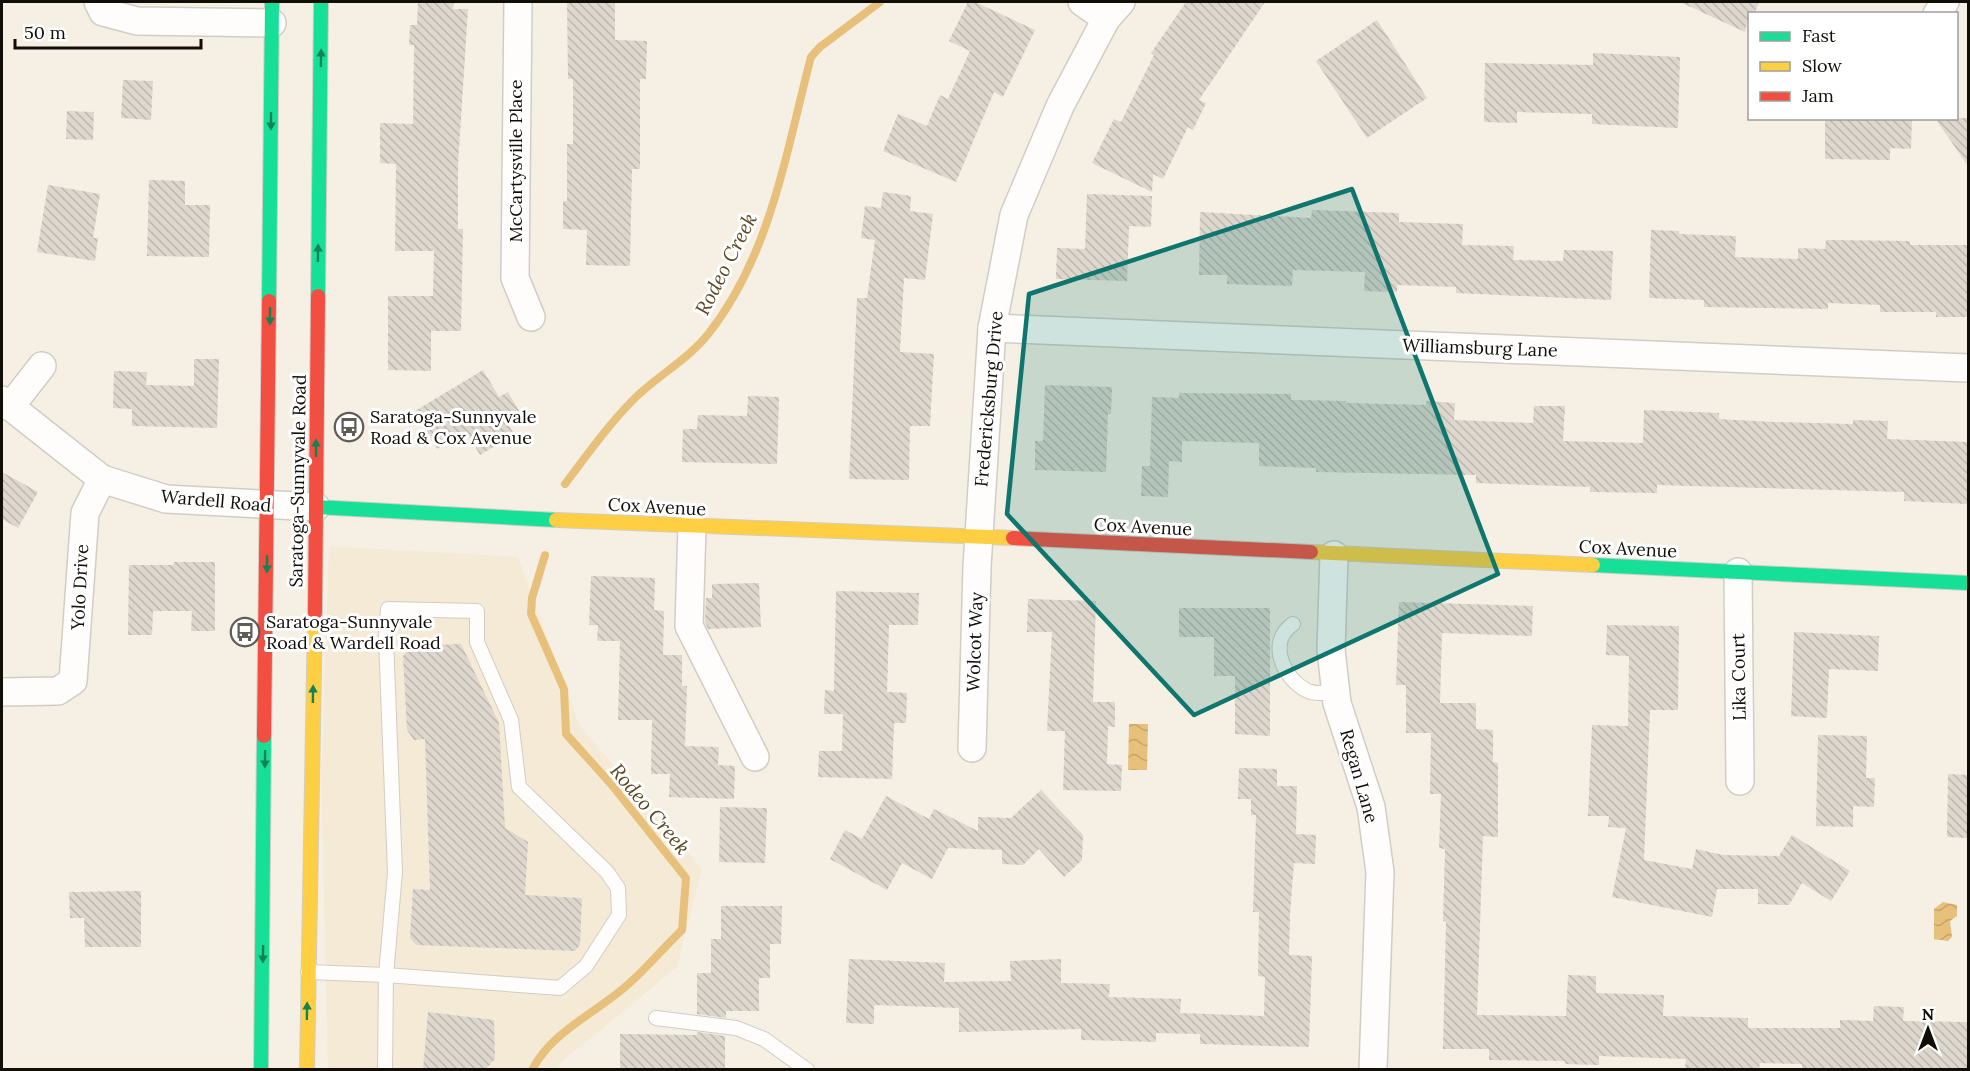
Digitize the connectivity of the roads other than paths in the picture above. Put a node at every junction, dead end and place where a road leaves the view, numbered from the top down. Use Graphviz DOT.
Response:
graph roads {
  1 [pos="98,2"];
  2 [pos="321,2"];
  3 [pos="518,2"];
  4 [pos="1082,2"];
  5 [pos="1113,10"];
  6 [pos="272,12"];
  7 [pos="531,317"];
  8 [pos="992,328"];
  9 [pos="42,366"];
  10 [pos="1968,368"];
  11 [pos="6,404"];
  12 [pos="102,479"];
  13 [pos="269,506"];
  14 [pos="316,507"];
  15 [pos="692,527"];
  16 [pos="979,536"];
  17 [pos="1334,555"];
  18 [pos="1738,572"];
  19 [pos="1968,583"];
  20 [pos="1293,624"];
  21 [pos="2,692"];
  22 [pos="1336,692"];
  23 [pos="972,748"];
  24 [pos="755,757"];
  25 [pos="1740,782"];
  26 [pos="308,972"];
  27 [pos="386,975"];
  28 [pos="656,1018"];
  29 [pos="261,1070"];
  30 [pos="306,1070"];
  31 [pos="386,1070"];
  32 [pos="807,1070"];
  33 [pos="1373,1070"];
  1 -- 6 [label="street"];
  14 -- 2 [label="main road, Saratoga-Sunnyvale Road, one-way"];
  3 -- 7 [label="street, McCartysville Place"];
  4 -- 5 [label="street"];
  5 -- 8 [label="street, Fredericksburg Drive"];
  6 -- 13 [label="main road, Saratoga-Sunnyvale Road, one-way"];
  8 -- 10 [label="street, Williamsburg Lane"];
  8 -- 16 [label="street, Fredericksburg Drive"];
  9 -- 11 [label="street"];
  11 -- 12 [label="street, Wardell Road"];
  12 -- 13 [label="street, Wardell Road"];
  12 -- 21 [label="street, Yolo Drive"];
  13 -- 14 [label="street, Wardell Road"];
  13 -- 29 [label="main road, Saratoga-Sunnyvale Road, one-way"];
  14 -- 15 [label="main road, Cox Avenue"];
  26 -- 14 [label="main road, Saratoga-Sunnyvale Road, one-way"];
  15 -- 16 [label="main road, Cox Avenue"];
  15 -- 24 [label="street"];
  16 -- 17 [label="main road, Cox Avenue"];
  16 -- 23 [label="street, Wolcot Way"];
  17 -- 18 [label="main road, Cox Avenue"];
  17 -- 22 [label="street, Regan Lane"];
  18 -- 19 [label="main road, Cox Avenue"];
  18 -- 25 [label="street, Lika Court"];
  20 -- 22 [label="lane"];
  22 -- 33 [label="street, Regan Lane"];
  26 -- 27 [label="lane"];
  30 -- 26 [label="main road, Saratoga-Sunnyvale Road, one-way"];
  27 -- 27 [label="lane"];
  27 -- 31 [label="lane"];
  28 -- 32 [label="lane"];
}
